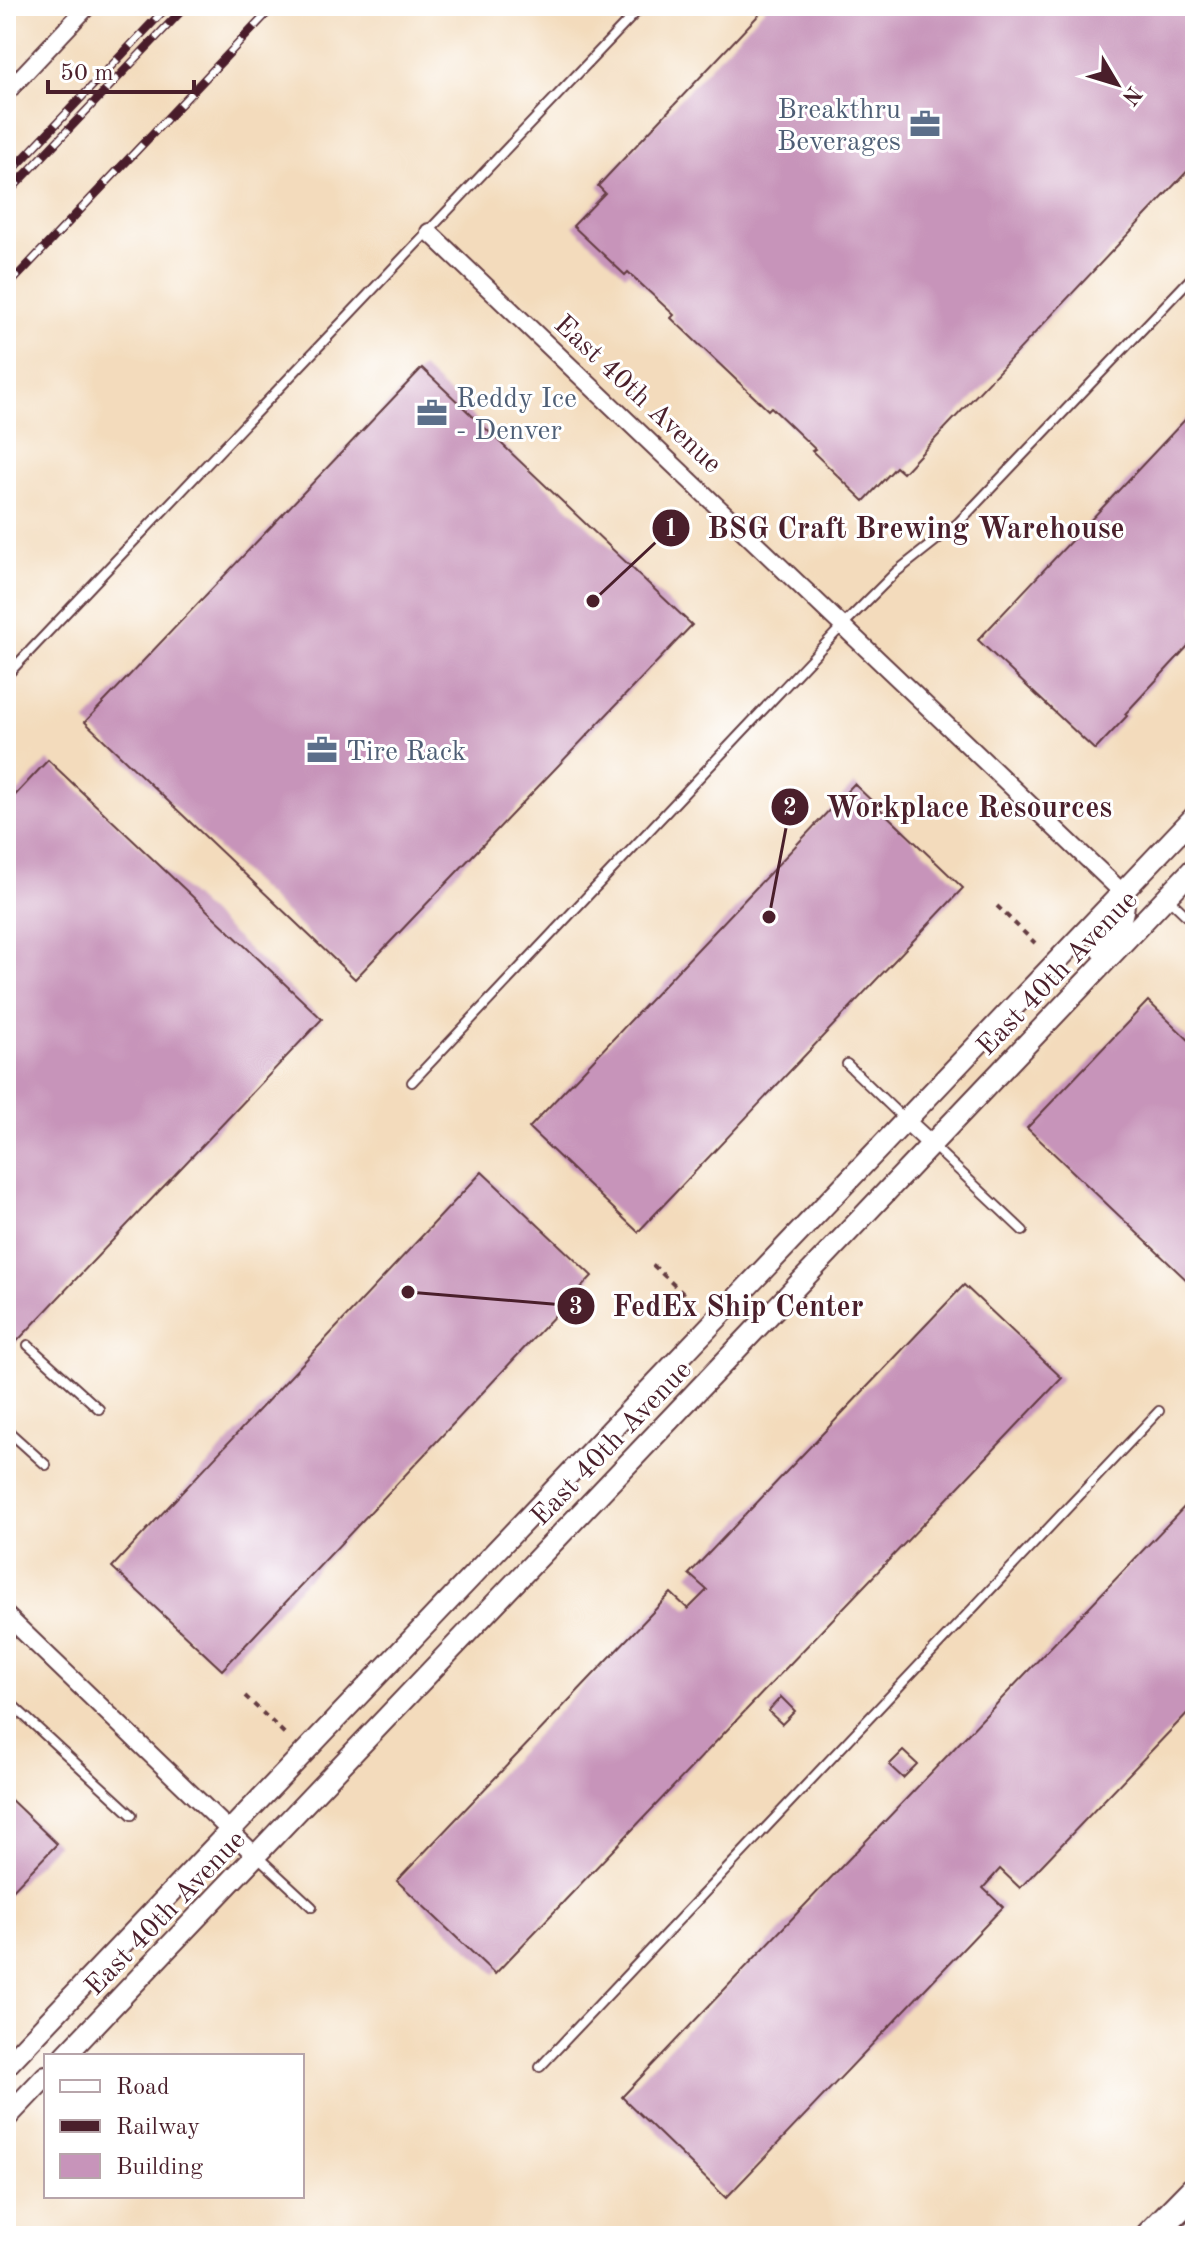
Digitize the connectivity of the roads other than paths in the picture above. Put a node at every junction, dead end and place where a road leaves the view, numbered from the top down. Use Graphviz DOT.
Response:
graph roads {
  1 [pos="88,6"];
  2 [pos="642,6"];
  3 [pos="6,93"];
  4 [pos="429,232"];
  5 [pos="1195,274"];
  6 [pos="843,625"];
  7 [pos="6,676"];
  8 [pos="1195,816"];
  9 [pos="1195,867"];
  10 [pos="1123,893"];
  11 [pos="1166,897"];
  12 [pos="1195,924"];
  13 [pos="1068,999"];
  14 [pos="847,1064"];
  15 [pos="412,1082"];
  16 [pos="905,1120"];
  17 [pos="931,1144"];
  18 [pos="1023,1231"];
  19 [pos="28,1345"];
  20 [pos="99,1409"];
  21 [pos="1159,1411"];
  22 [pos="6,1429"];
  23 [pos="46,1465"];
  24 [pos="6,1615"];
  25 [pos="6,1699"];
  26 [pos="132,1815"];
  27 [pos="229,1830"];
  28 [pos="256,1856"];
  29 [pos="312,1907"];
  30 [pos="67,2054"];
  31 [pos="6,2066"];
  32 [pos="540,2067"];
  33 [pos="44,2078"];
  34 [pos="6,2118"];
  35 [pos="1195,2190"];
  36 [pos="1150,2236"];
  1 -- 3 [label="street"];
  2 -- 4 [label="lane"];
  4 -- 6 [label="street, East 40th Avenue"];
  4 -- 7 [label="lane"];
  5 -- 6 [label="lane"];
  6 -- 10 [label="street, East 40th Avenue"];
  6 -- 15 [label="lane"];
  8 -- 10 [label="street, East 40th Avenue"];
  9 -- 11 [label="street, East 40th Avenue"];
  10 -- 13 [label="street"];
  10 -- 16 [label="street, East 40th Avenue"];
  11 -- 12 [label="lane"];
  11 -- 13 [label="street, East 40th Avenue"];
  13 -- 17 [label="street, East 40th Avenue"];
  14 -- 16 [label="lane"];
  16 -- 17 [label="street"];
  16 -- 27 [label="street, East 40th Avenue"];
  17 -- 18 [label="lane"];
  17 -- 28 [label="street, East 40th Avenue"];
  19 -- 20 [label="lane"];
  21 -- 32 [label="lane"];
  22 -- 23 [label="lane"];
  24 -- 27 [label="street"];
  25 -- 26 [label="lane"];
  27 -- 28 [label="street"];
  27 -- 31 [label="street, East 40th Avenue"];
  28 -- 29 [label="lane"];
  28 -- 30 [label="street, East 40th Avenue"];
  33 -- 34 [label="street"];
  35 -- 36 [label="highway"];
}
